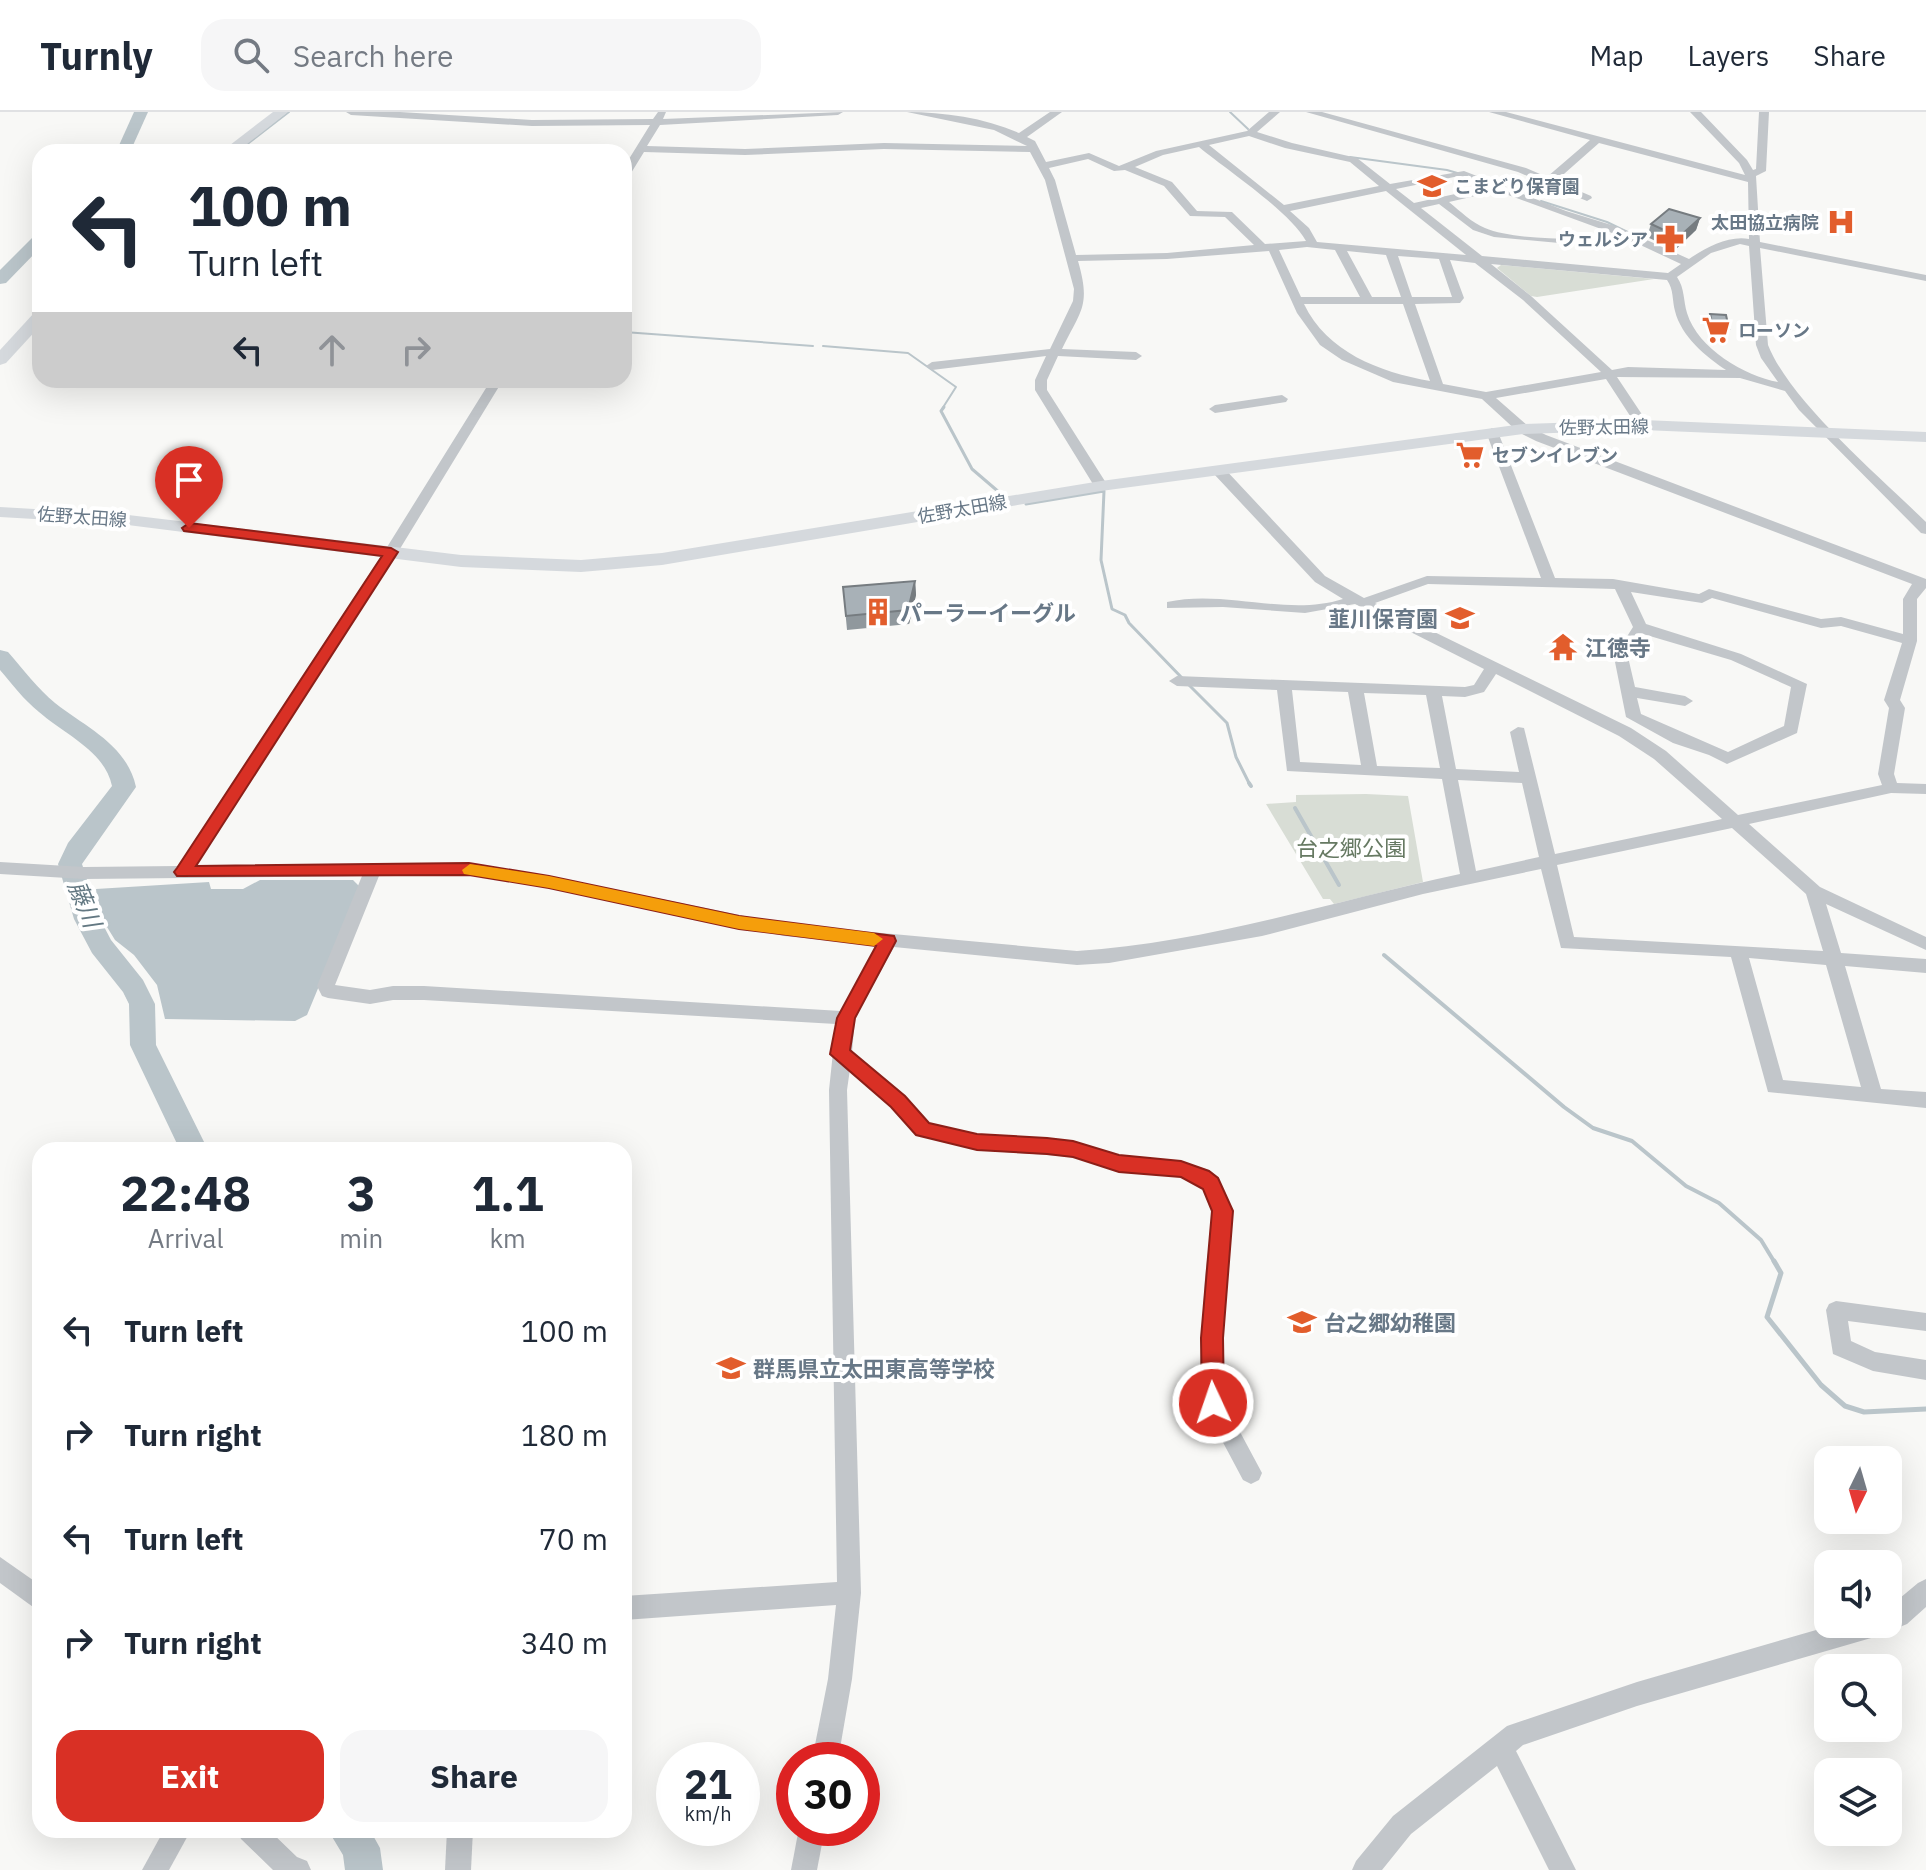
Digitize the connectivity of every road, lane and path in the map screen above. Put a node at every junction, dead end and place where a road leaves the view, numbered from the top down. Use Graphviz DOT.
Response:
graph roads {
  1 [pos="281,112"];
  2 [pos="351,112"];
  3 [pos="838,112"];
  4 [pos="912,112"];
  5 [pos="1057,112"];
  6 [pos="1275,112"];
  7 [pos="1311,112"];
  8 [pos="1494,112"];
  9 [pos="1543,112"];
  10 [pos="1695,112"];
  11 [pos="1764,112"];
  12 [pos="660,116"];
  13 [pos="1531,122"];
  14 [pos="1250,133"];
  15 [pos="1020,137"];
  16 [pos="1597,139"];
  17 [pos="239,144"];
  18 [pos="1202,145"];
  19 [pos="640,149"];
  20 [pos="1033,149"];
  21 [pos="632,162"];
  22 [pos="1044,166"];
  23 [pos="1126,167"];
  24 [pos="1752,177"];
  25 [pos="1547,181"];
  26 [pos="1389,188"];
  27 [pos="1498,188"];
  28 [pos="1517,197"];
  29 [pos="1587,198"];
  30 [pos="1441,201"];
  31 [pos="1413,207"];
  32 [pos="1282,209"];
  33 [pos="1633,239"];
  34 [pos="1313,244"];
  35 [pos="1754,244"];
  36 [pos="1266,246"];
  37 [pos="1334,246"];
  38 [pos="1391,252"];
  39 [pos="1443,256"];
  40 [pos="1073,258"];
  41 [pos="1480,259"];
  42 [pos="1691,264"];
  43 [pos="1670,277"];
  44 [pos="1926,278"];
  45 [pos="1298,300"];
  46 [pos="1368,301"];
  47 [pos="1407,301"];
  48 [pos="32,325"];
  49 [pos="1054,351"];
  50 [pos="1136,356"];
  51 [pos="0,360"];
  52 [pos="932,366"];
  53 [pos="1610,374"];
  54 [pos="1746,374"];
  55 [pos="1785,387"];
  56 [pos="492,388"];
  57 [pos="1438,388"];
  58 [pos="1486,396"];
  59 [pos="1282,399"];
  60 [pos="1215,409"];
  61 [pos="1643,425"];
  62 [pos="1523,429"];
  63 [pos="1492,432"];
  64 [pos="1828,432"];
  65 [pos="1926,437"];
  66 [pos="1218,470"];
  67 [pos="1101,486"];
  68 [pos="0,512"];
  69 [pos="1926,530"];
  70 [pos="391,552"];
  71 [pos="1549,581"];
  72 [pos="1923,583"];
  73 [pos="1621,586"];
  74 [pos="1358,602"];
  75 [pos="1172,605"];
  76 [pos="1640,627"];
  77 [pos="1910,641"];
  78 [pos="1493,667"];
  79 [pos="1183,681"];
  80 [pos="1284,684"];
  81 [pos="1355,687"];
  82 [pos="1433,690"];
  83 [pos="1628,691"];
  84 [pos="1685,701"];
  85 [pos="1640,720"];
  86 [pos="1518,732"];
  87 [pos="1625,732"];
  88 [pos="1370,771"];
  89 [pos="1448,774"];
  90 [pos="1529,778"];
  91 [pos="1891,788"];
  92 [pos="1926,789"];
  93 [pos="1734,822"];
  94 [pos="1547,861"];
  95 [pos="0,868"];
  96 [pos="373,869"];
  97 [pos="183,872"];
  98 [pos="1469,878"];
  99 [pos="1814,891"];
  100 [pos="888,941"];
  101 [pos="1923,943"];
  102 [pos="1738,951"];
  103 [pos="1832,959"];
  104 [pos="1926,965"];
  105 [pos="846,1018"];
  106 [pos="840,1054"];
  107 [pos="1873,1095"];
  108 [pos="1926,1100"];
  109 [pos="1926,1322"];
  110 [pos="1926,1370"];
  111 [pos="1251,1473"];
  112 [pos="4,1578"];
  113 [pos="1926,1591"];
  114 [pos="849,1593"];
  115 [pos="32,1595"];
  116 [pos="632,1607"];
  117 [pos="1902,1613"];
  118 [pos="1830,1638"];
  119 [pos="828,1742"];
  120 [pos="1501,1748"];
  121 [pos="173,1838"];
  122 [pos="258,1838"];
  123 [pos="460,1838"];
  124 [pos="809,1846"];
  125 [pos="291,1869"];
  126 [pos="155,1870"];
  127 [pos="458,1870"];
  128 [pos="804,1870"];
  129 [pos="1365,1870"];
  130 [pos="1563,1870"];
  1 -- 17 [label="main road"];
  2 -- 12 [label="street"];
  3 -- 12 [label="street"];
  4 -- 15 [label="street"];
  5 -- 15 [label="street"];
  6 -- 14 [label="street"];
  7 -- 25 [label="street"];
  8 -- 13 [label="street"];
  9 -- 13 [label="street"];
  10 -- 24 [label="street"];
  11 -- 24 [label="street"];
  12 -- 19 [label="street"];
  13 -- 16 [label="street"];
  14 -- 18 [label="street"];
  14 -- 26 [label="street"];
  15 -- 20 [label="street"];
  16 -- 24 [label="street"];
  16 -- 25 [label="street"];
  18 -- 23 [label="street"];
  18 -- 32 [label="street"];
  19 -- 20 [label="street"];
  19 -- 21 [label="street"];
  20 -- 22 [label="street"];
  22 -- 23 [label="street"];
  22 -- 40 [label="street"];
  23 -- 36 [label="street"];
  24 -- 35 [label="street"];
  25 -- 28 [label="street"];
  25 -- 29 [label="street"];
  26 -- 27 [label="street"];
  26 -- 31 [label="street"];
  26 -- 32 [label="street"];
  27 -- 28 [label="street"];
  27 -- 30 [label="street"];
  28 -- 33 [label="street"];
  30 -- 31 [label="street"];
  30 -- 33 [label="street"];
  31 -- 41 [label="street"];
  32 -- 34 [label="street"];
  33 -- 42 [label="street"];
  34 -- 36 [label="street"];
  34 -- 37 [label="street"];
  35 -- 42 [label="street"];
  35 -- 44 [label="street"];
  35 -- 55 [label="street"];
  36 -- 40 [label="street"];
  36 -- 45 [label="street"];
  37 -- 38 [label="street"];
  37 -- 46 [label="street"];
  38 -- 39 [label="street"];
  38 -- 47 [label="street"];
  39 -- 41 [label="street"];
  39 -- 47 [label="street"];
  40 -- 49 [label="street"];
  41 -- 43 [label="street"];
  41 -- 53 [label="street"];
  42 -- 43 [label="street"];
  43 -- 54 [label="street"];
  45 -- 46 [label="street"];
  45 -- 57 [label="street"];
  46 -- 47 [label="street"];
  47 -- 57 [label="street"];
  48 -- 51 [label="main road"];
  49 -- 50 [label="street"];
  49 -- 52 [label="street"];
  49 -- 67 [label="street"];
  53 -- 54 [label="street"];
  53 -- 58 [label="street"];
  53 -- 61 [label="street"];
  54 -- 55 [label="street"];
  55 -- 64 [label="street"];
  56 -- 70 [label="street"];
  57 -- 58 [label="street"];
  58 -- 62 [label="street"];
  59 -- 60 [label="street"];
  61 -- 62 [label="main road, 佐野太田線"];
  61 -- 64 [label="main road, 佐野太田線"];
  62 -- 63 [label="main road, 佐野太田線"];
  62 -- 72 [label="street"];
  63 -- 66 [label="main road, 佐野太田線"];
  63 -- 71 [label="street"];
  64 -- 65 [label="main road, 佐野太田線"];
  64 -- 69 [label="street"];
  66 -- 67 [label="main road, 佐野太田線"];
  66 -- 74 [label="street"];
  67 -- 70 [label="main road, 佐野太田線"];
  68 -- 70 [label="main road, 佐野太田線"];
  70 -- 97 [label="street"];
  71 -- 73 [label="street"];
  71 -- 74 [label="street"];
  72 -- 77 [label="street"];
  73 -- 76 [label="street"];
  73 -- 77 [label="street"];
  74 -- 75 [label="street"];
  74 -- 78 [label="street"];
  76 -- 83 [label="street"];
  76 -- 85 [label="street"];
  77 -- 91 [label="street"];
  78 -- 82 [label="street"];
  78 -- 87 [label="street"];
  79 -- 80 [label="street"];
  80 -- 81 [label="street"];
  80 -- 88 [label="street"];
  81 -- 82 [label="street"];
  81 -- 88 [label="street"];
  82 -- 89 [label="street"];
  83 -- 84 [label="street"];
  83 -- 85 [label="street"];
  85 -- 87 [label="street"];
  86 -- 90 [label="street"];
  87 -- 93 [label="street"];
  88 -- 89 [label="street"];
  89 -- 90 [label="street"];
  89 -- 98 [label="street"];
  90 -- 94 [label="street"];
  91 -- 92 [label="street"];
  91 -- 93 [label="street"];
  93 -- 94 [label="street"];
  93 -- 99 [label="street"];
  94 -- 98 [label="street"];
  94 -- 102 [label="street"];
  95 -- 97 [label="street"];
  96 -- 97 [label="street"];
  96 -- 100 [label="street"];
  96 -- 105 [label="street"];
  98 -- 100 [label="street"];
  99 -- 101 [label="street"];
  99 -- 103 [label="street"];
  100 -- 105 [label="street"];
  101 -- 104 [label="street"];
  102 -- 103 [label="street"];
  102 -- 107 [label="street"];
  103 -- 104 [label="street"];
  103 -- 107 [label="street"];
  105 -- 106 [label="street"];
  106 -- 111 [label="street"];
  106 -- 114 [label="street"];
  107 -- 108 [label="street"];
  109 -- 110 [label="street"];
  112 -- 115 [label="street"];
  113 -- 117 [label="street"];
  114 -- 116 [label="street"];
  114 -- 119 [label="street"];
  118 -- 120 [label="street"];
  120 -- 129 [label="street"];
  120 -- 130 [label="street"];
  121 -- 126 [label="street"];
  122 -- 125 [label="street"];
  123 -- 127 [label="street"];
  124 -- 128 [label="street"];
}
